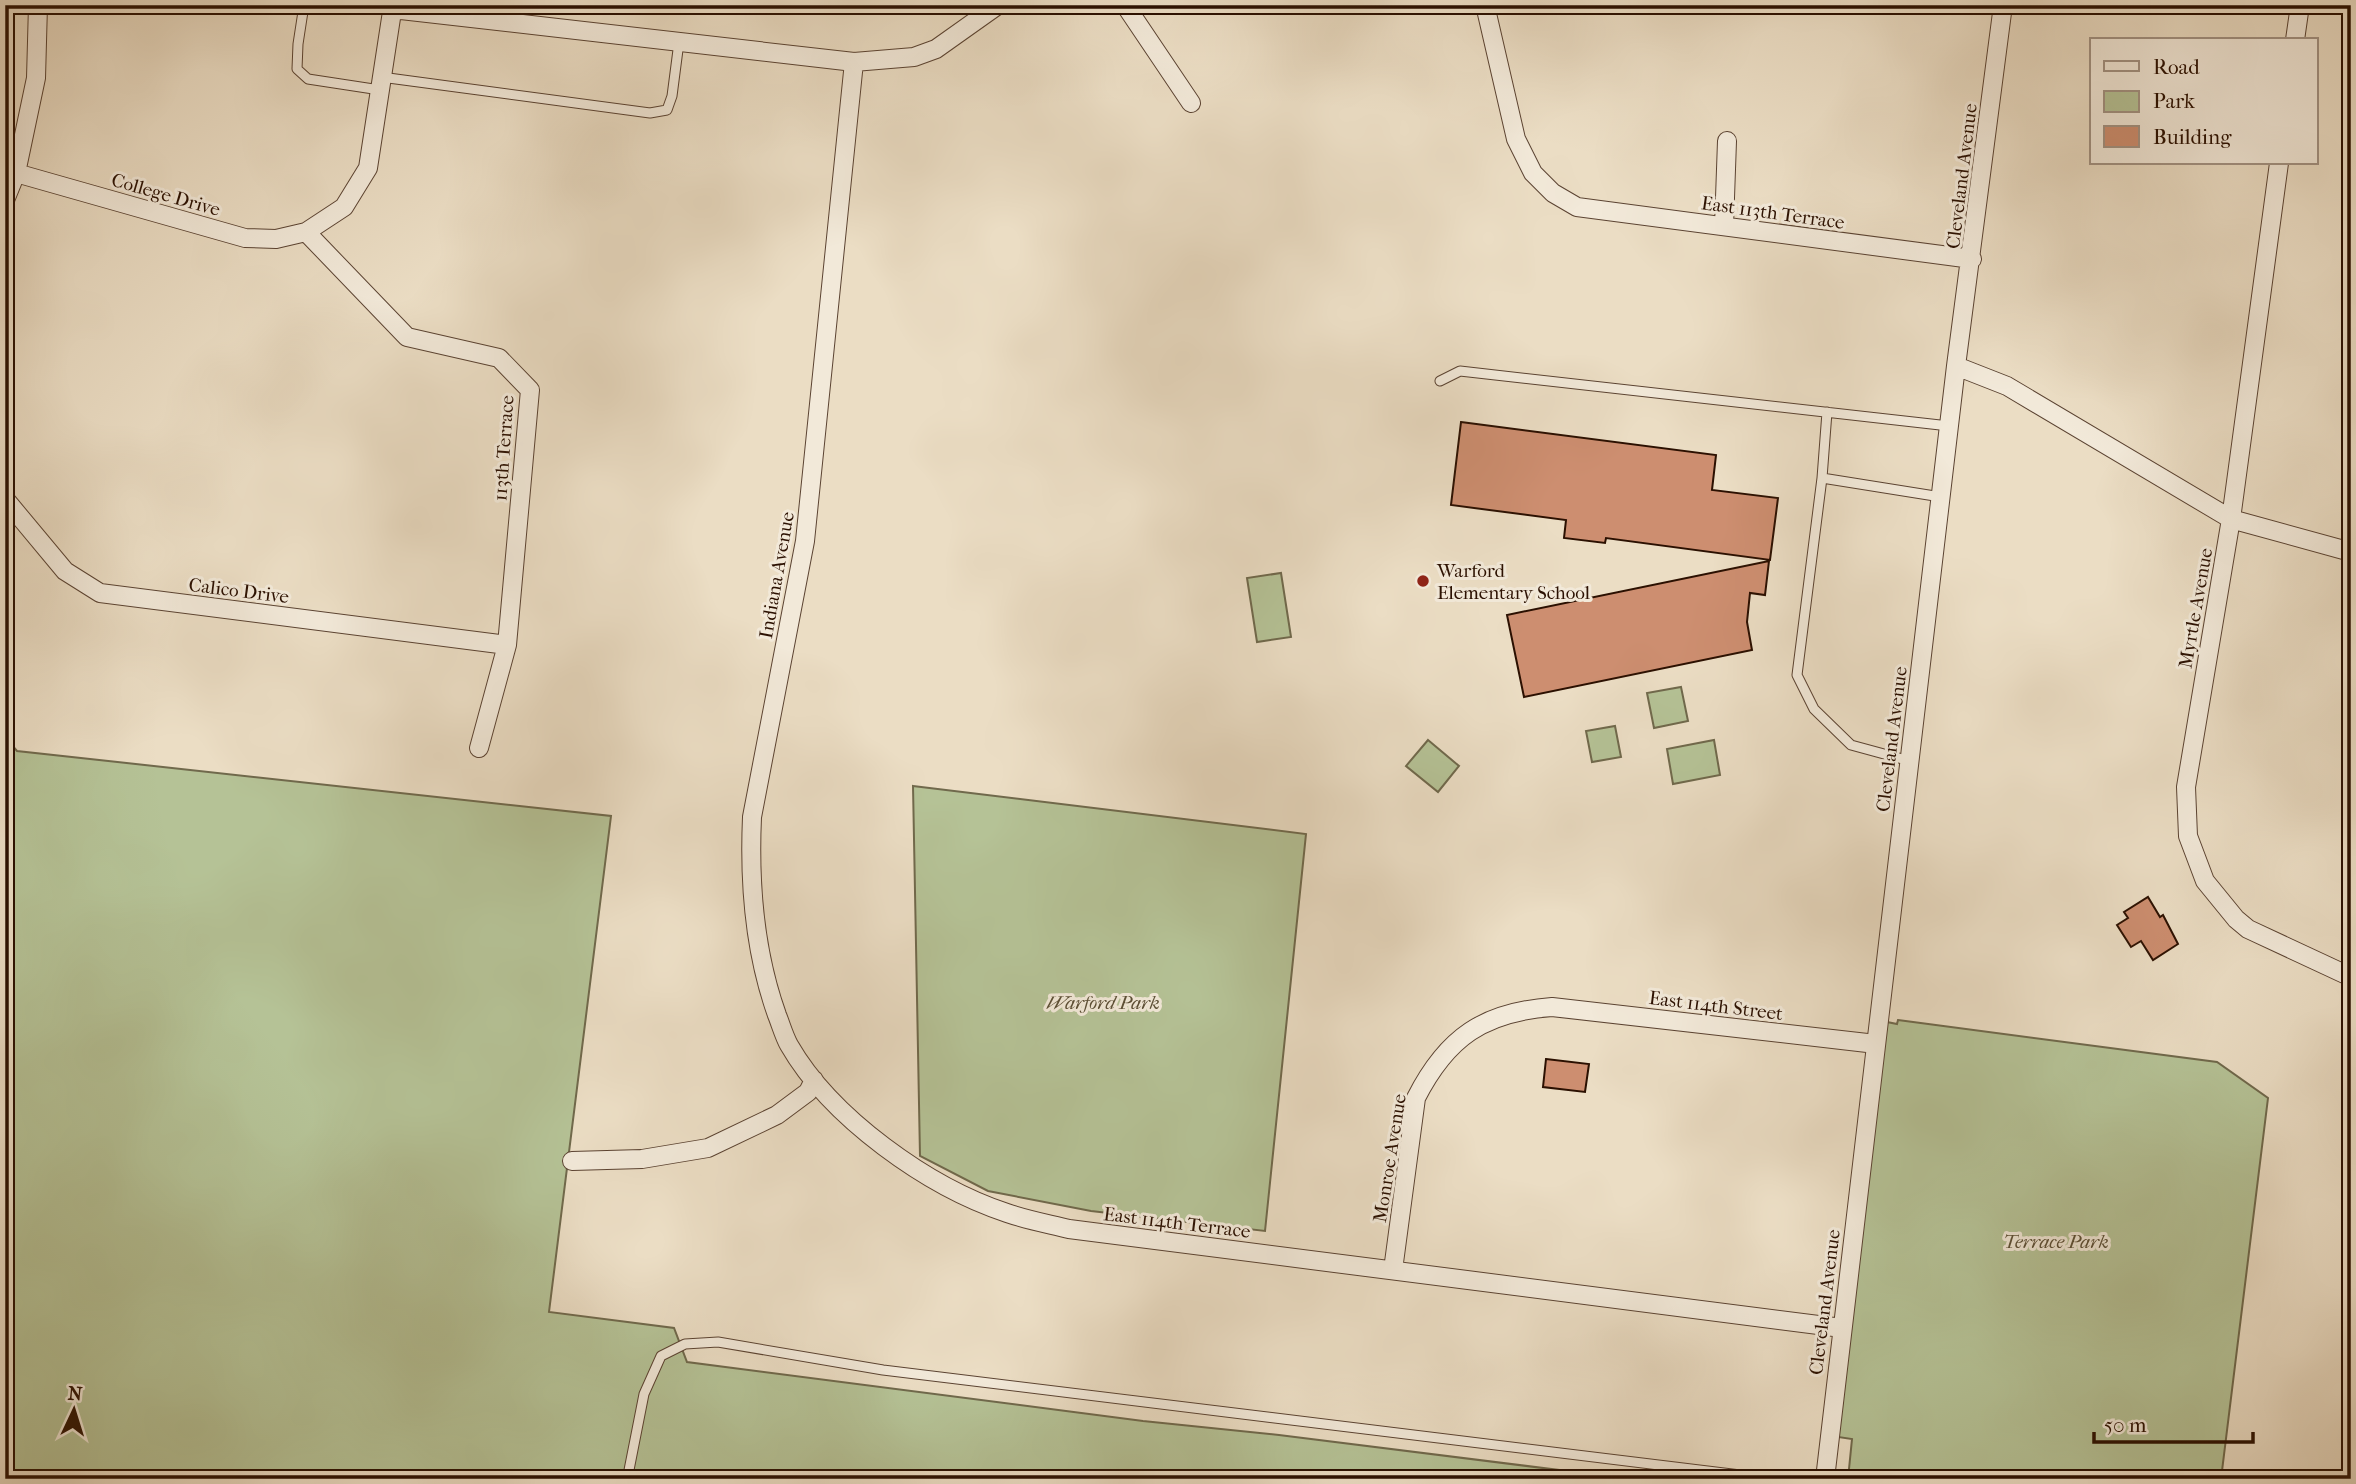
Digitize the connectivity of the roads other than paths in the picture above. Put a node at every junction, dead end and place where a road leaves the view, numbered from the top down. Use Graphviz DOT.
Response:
graph roads {
  1 [pos="38,5"];
  2 [pos="304,5"];
  3 [pos="1125,5"];
  4 [pos="1485,5"];
  5 [pos="2003,5"];
  6 [pos="2300,5"];
  7 [pos="392,7"];
  8 [pos="993,7"];
  9 [pos="2295,38"];
  10 [pos="679,42"];
  11 [pos="854,62"];
  12 [pos="381,84"];
  13 [pos="1191,103"];
  14 [pos="1727,141"];
  15 [pos="2279,164"];
  16 [pos="16,173"];
  17 [pos="5,200"];
  18 [pos="1724,226"];
  19 [pos="306,232"];
  20 [pos="1972,259"];
  21 [pos="1956,366"];
  22 [pos="1440,380"];
  23 [pos="1827,412"];
  24 [pos="1949,426"];
  25 [pos="1822,478"];
  26 [pos="1941,497"];
  27 [pos="5,499"];
  28 [pos="2231,519"];
  29 [pos="2351,552"];
  30 [pos="507,645"];
  31 [pos="479,748"];
  32 [pos="1910,761"];
  33 [pos="2351,977"];
  34 [pos="1552,1007"];
  35 [pos="1876,1044"];
  36 [pos="814,1080"];
  37 [pos="572,1161"];
  38 [pos="1393,1270"];
  39 [pos="1842,1328"];
  40 [pos="629,1470"];
  41 [pos="1773,1479"];
  42 [pos="1825,1479"];
  1 -- 16 [label="street"];
  2 -- 12 [label="lane"];
  3 -- 13 [label="street"];
  4 -- 18 [label="street, East 113th Terrace"];
  5 -- 20 [label="street, Cleveland Avenue"];
  6 -- 9 [label="street"];
  7 -- 10 [label="street"];
  7 -- 12 [label="street"];
  8 -- 11 [label="street"];
  10 -- 11 [label="street"];
  10 -- 12 [label="lane"];
  11 -- 36 [label="street, Indiana Avenue"];
  12 -- 19 [label="street"];
  14 -- 18 [label="street"];
  15 -- 28 [label="street, Myrtle Avenue"];
  16 -- 17 [label="street"];
  16 -- 19 [label="street, College Drive"];
  18 -- 20 [label="street, East 113th Terrace"];
  19 -- 30 [label="street, 113th Terrace"];
  20 -- 21 [label="street, Cleveland Avenue"];
  21 -- 24 [label="street, Cleveland Avenue"];
  21 -- 28 [label="street"];
  22 -- 23 [label="lane"];
  23 -- 24 [label="lane"];
  23 -- 25 [label="lane"];
  24 -- 26 [label="street, Cleveland Avenue"];
  25 -- 26 [label="lane"];
  25 -- 32 [label="lane"];
  26 -- 32 [label="street, Cleveland Avenue"];
  27 -- 30 [label="street, Calico Drive"];
  28 -- 29 [label="street"];
  28 -- 33 [label="street, Myrtle Avenue"];
  30 -- 31 [label="street, 113th Terrace"];
  32 -- 35 [label="street, Cleveland Avenue"];
  34 -- 35 [label="street, East 114th Street"];
  34 -- 38 [label="street, Monroe Avenue"];
  35 -- 39 [label="street, Cleveland Avenue"];
  36 -- 37 [label="street"];
  36 -- 38 [label="street, East 114th Terrace"];
  38 -- 39 [label="street, East 114th Terrace"];
  39 -- 42 [label="street, Cleveland Avenue"];
  40 -- 41 [label="lane"];
}
